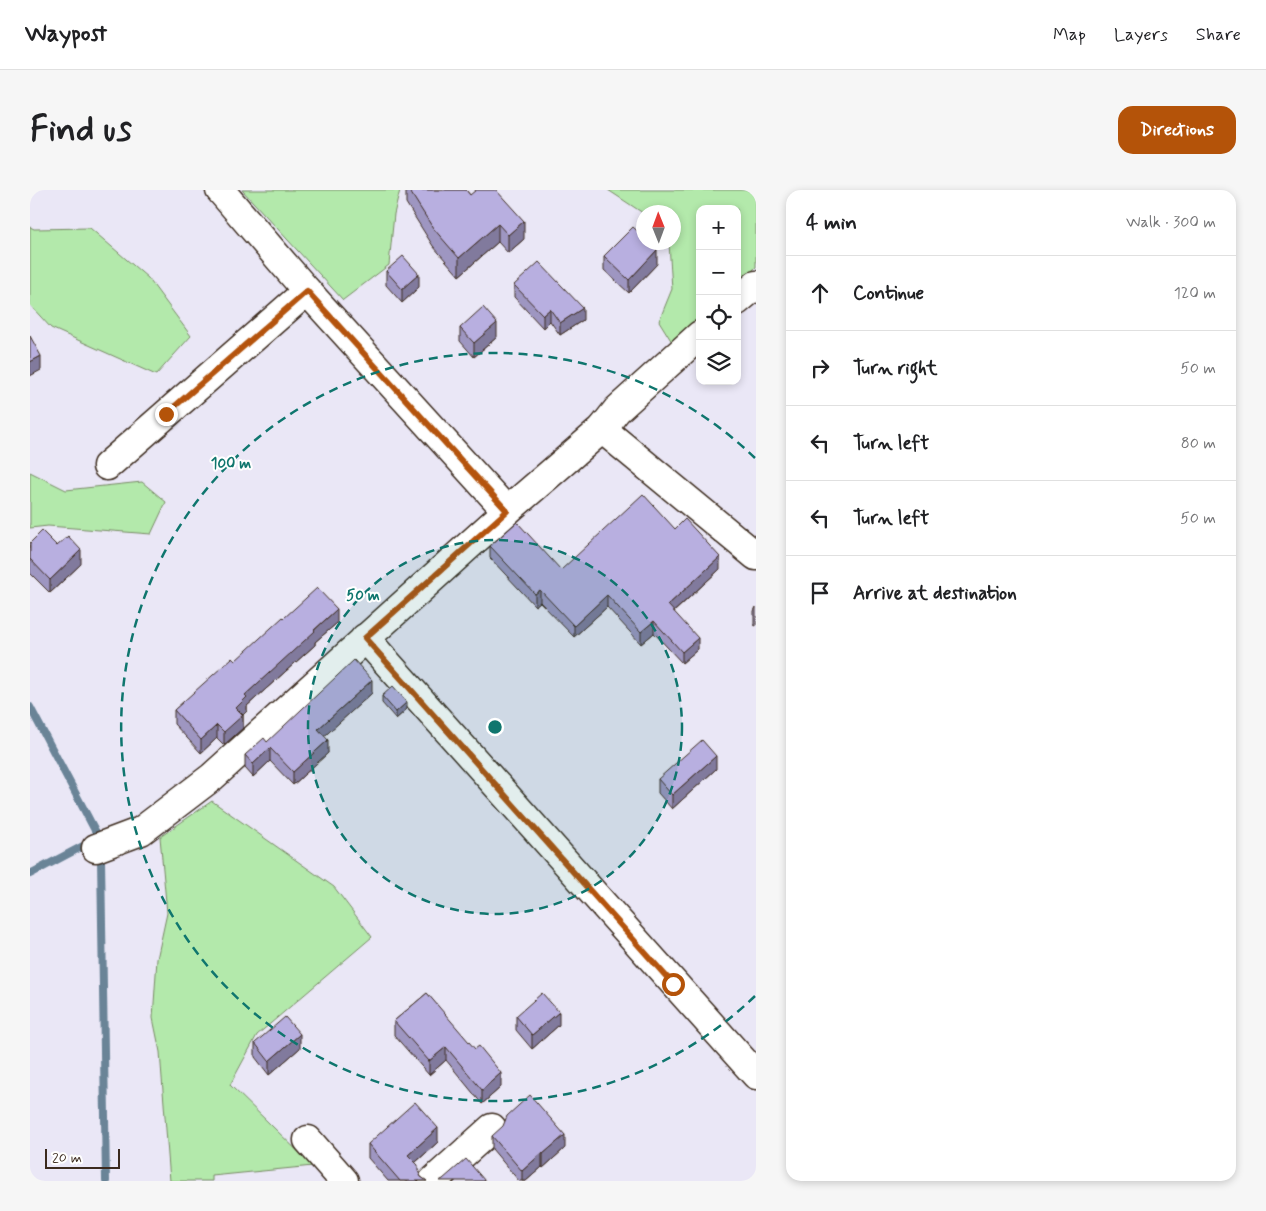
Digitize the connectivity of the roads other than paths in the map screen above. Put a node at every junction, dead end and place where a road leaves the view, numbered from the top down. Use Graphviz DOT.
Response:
graph roads {
  1 [pos="220,190"];
  2 [pos="756,285"];
  3 [pos="307,291"];
  4 [pos="741,298"];
  5 [pos="696,339"];
  6 [pos="602,429"];
  7 [pos="107,466"];
  8 [pos="507,511"];
  9 [pos="756,556"];
  10 [pos="365,638"];
  11 [pos="96,848"];
  12 [pos="756,1075"];
  13 [pos="492,1128"];
  14 [pos="308,1140"];
  15 [pos="344,1181"];
  16 [pos="433,1181"];
  1 -- 3 [label="street"];
  2 -- 4 [label="street"];
  3 -- 7 [label="street"];
  3 -- 8 [label="street"];
  5 -- 6 [label="street"];
  6 -- 8 [label="street"];
  6 -- 9 [label="street"];
  8 -- 10 [label="street"];
  10 -- 11 [label="street"];
  10 -- 12 [label="street"];
  13 -- 16 [label="street"];
  14 -- 15 [label="street"];
}
